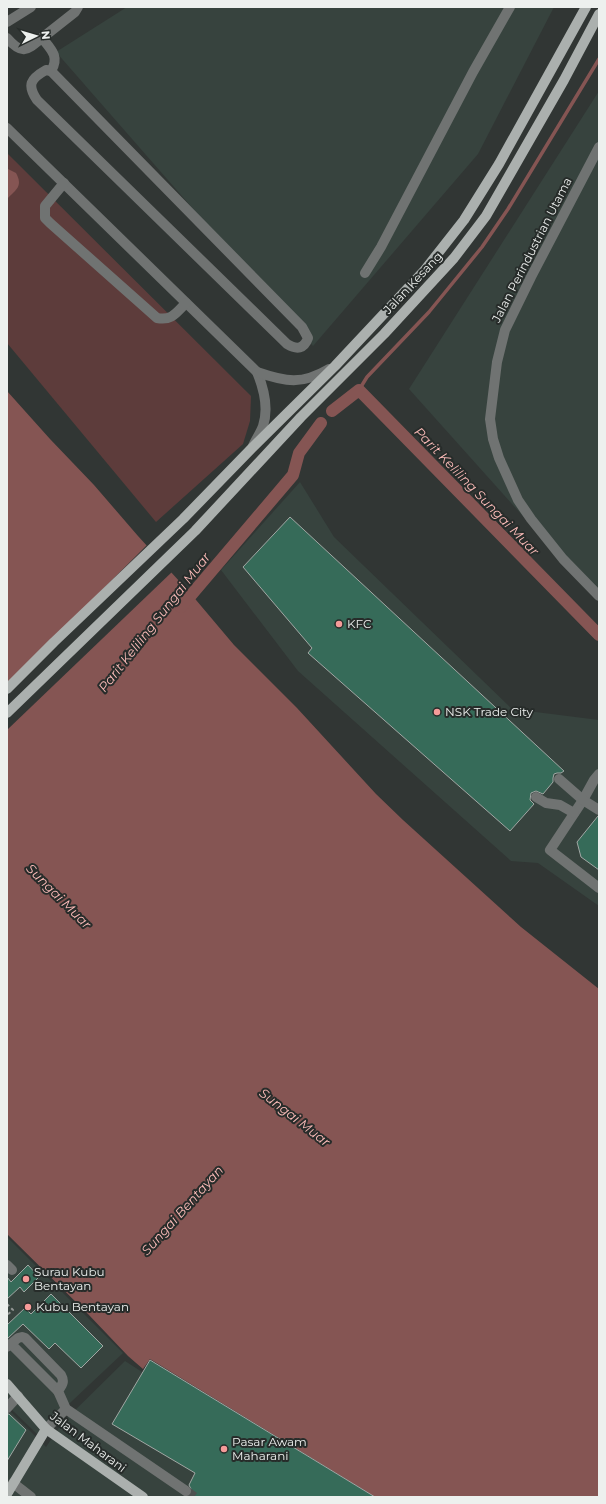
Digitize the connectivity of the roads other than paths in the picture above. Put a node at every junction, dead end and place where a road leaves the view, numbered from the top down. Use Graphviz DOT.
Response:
graph roads {
  1 [pos="31,7"];
  2 [pos="78,7"];
  3 [pos="510,7"];
  4 [pos="586,7"];
  5 [pos="599,14"];
  6 [pos="7,22"];
  7 [pos="599,26"];
  8 [pos="7,38"];
  9 [pos="42,38"];
  10 [pos="586,38"];
  11 [pos="51,71"];
  12 [pos="7,128"];
  13 [pos="599,147"];
  14 [pos="64,183"];
  15 [pos="365,273"];
  16 [pos="186,303"];
  17 [pos="335,366"];
  18 [pos="257,372"];
  19 [pos="252,448"];
  20 [pos="599,596"];
  21 [pos="7,689"];
  22 [pos="7,713"];
  23 [pos="599,774"];
  24 [pos="559,780"];
  25 [pos="536,797"];
  26 [pos="583,800"];
  27 [pos="599,810"];
  28 [pos="574,813"];
  29 [pos="599,888"];
  30 [pos="9,1346"];
  31 [pos="7,1384"];
  32 [pos="58,1391"];
  33 [pos="18,1396"];
  34 [pos="7,1408"];
  35 [pos="66,1409"];
  36 [pos="46,1429"];
  37 [pos="13,1483"];
  38 [pos="186,1491"];
  39 [pos="7,1494"];
  40 [pos="31,1497"];
  41 [pos="143,1497"];
  1 -- 6 [label="street"];
  2 -- 9 [label="street"];
  3 -- 15 [label="street"];
  4 -- 17 [label="main road, Jalan Kesang"];
  5 -- 10 [label="main road, Jalan Kesang"];
  7 -- 10 [label="street"];
  8 -- 9 [label="street"];
  9 -- 11 [label="street"];
  10 -- 22 [label="main road, Jalan Kesang"];
  11 -- 11 [label="street"];
  12 -- 14 [label="street"];
  13 -- 20 [label="street, Jalan Perindustrian Utama"];
  14 -- 16 [label="street"];
  14 -- 16 [label="street"];
  16 -- 18 [label="street"];
  17 -- 18 [label="street"];
  17 -- 19 [label="main road, Jalan Kesang"];
  18 -- 19 [label="street"];
  19 -- 21 [label="main road, Jalan Kesang"];
  23 -- 26 [label="street"];
  24 -- 26 [label="street"];
  25 -- 28 [label="street"];
  26 -- 27 [label="street"];
  26 -- 28 [label="street"];
  28 -- 29 [label="street"];
  30 -- 32 [label="street"];
  30 -- 32 [label="street"];
  31 -- 33 [label="main road, Jalan Maharani"];
  32 -- 35 [label="street"];
  33 -- 34 [label="street"];
  33 -- 36 [label="main road, Jalan Maharani"];
  35 -- 36 [label="street"];
  35 -- 38 [label="street"];
  36 -- 37 [label="main road"];
  36 -- 41 [label="main road, Jalan Maharani"];
  37 -- 39 [label="main road"];
  37 -- 40 [label="street"];
}
